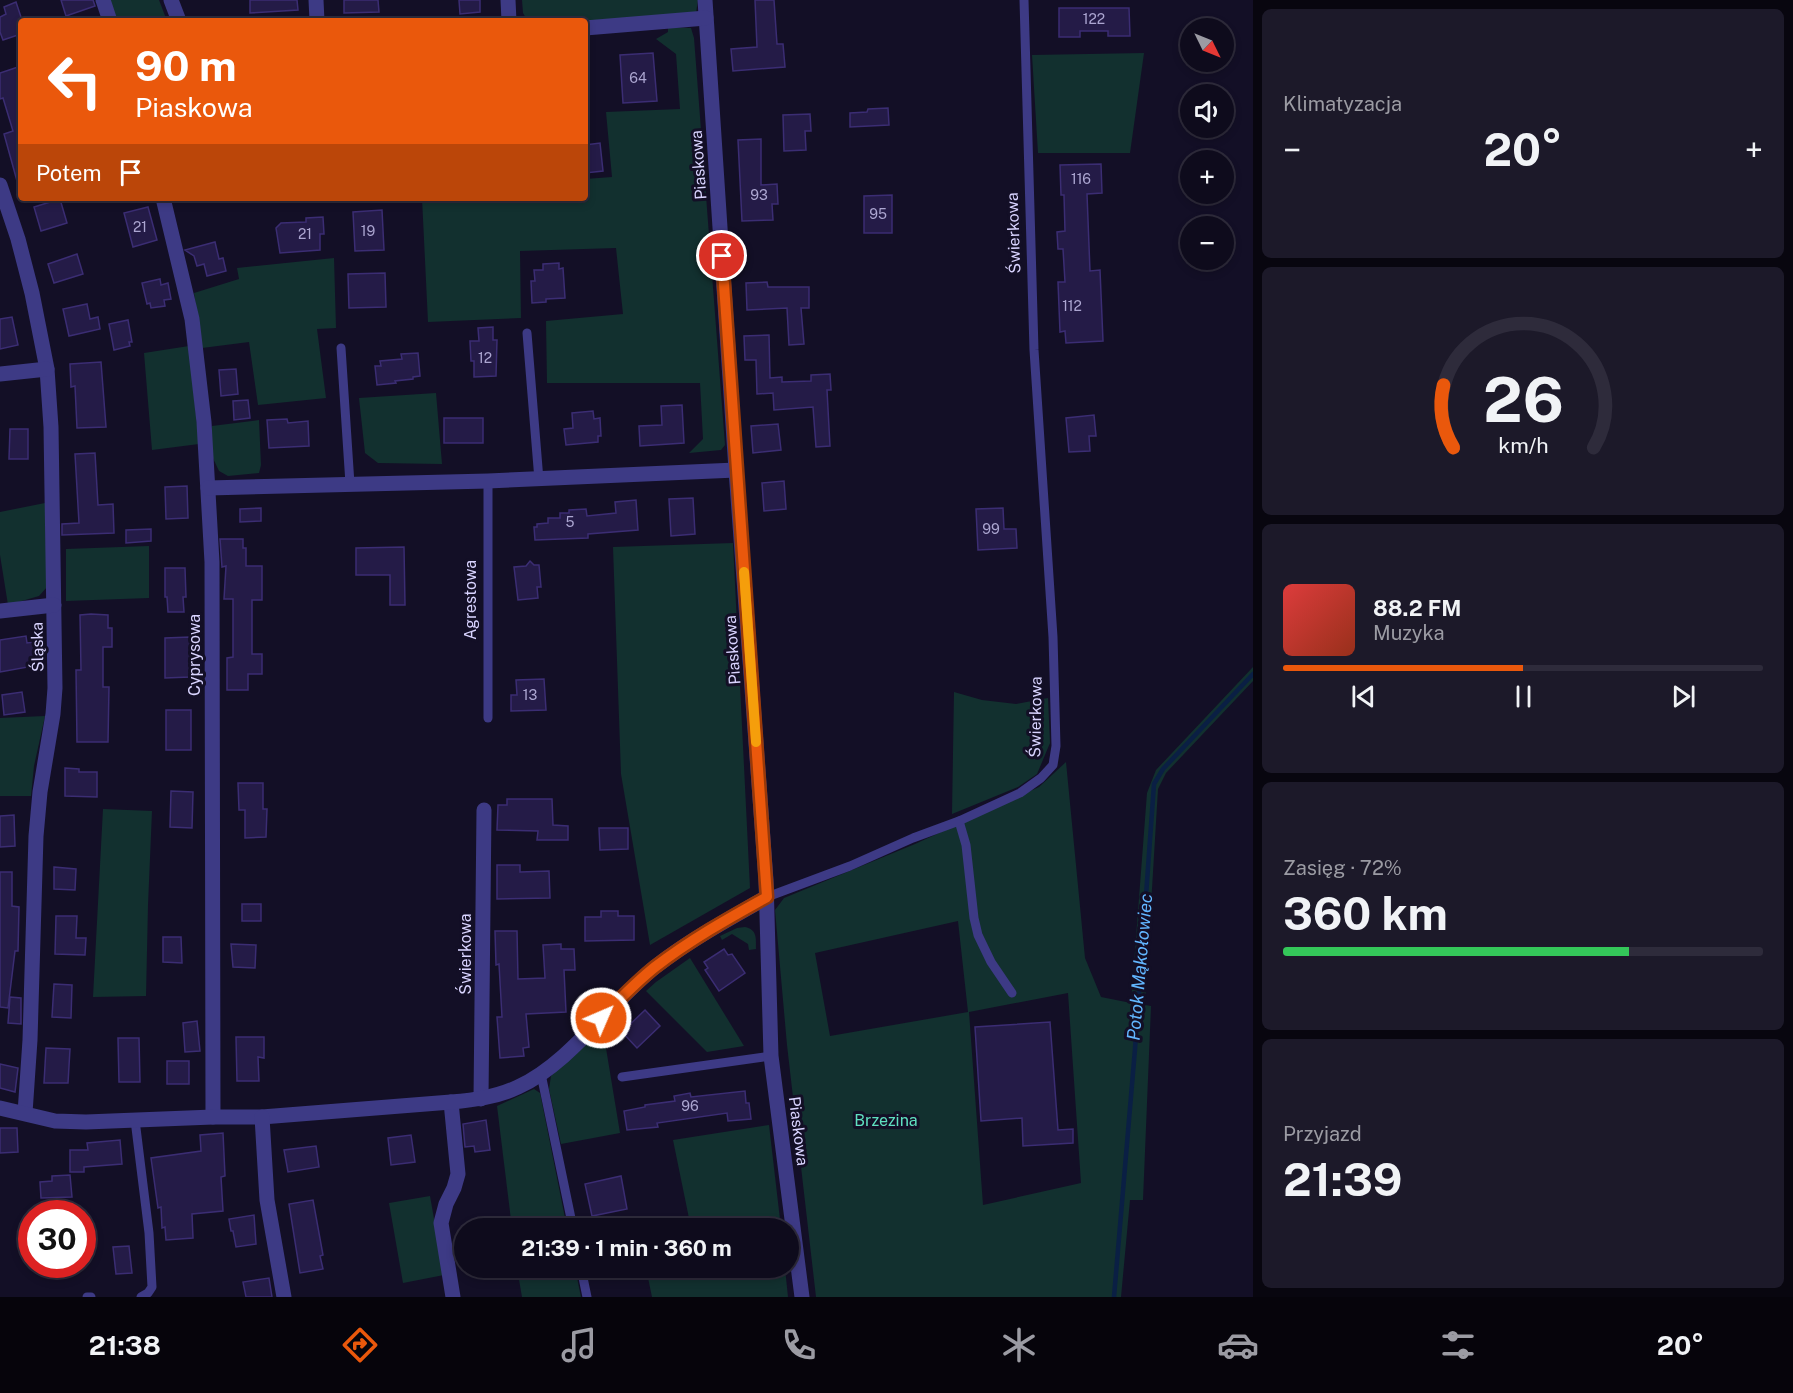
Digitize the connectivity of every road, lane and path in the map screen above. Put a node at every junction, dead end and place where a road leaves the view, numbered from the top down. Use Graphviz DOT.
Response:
graph roads {
  1 [pos="104,0"];
  2 [pos="171,0"];
  3 [pos="316,0"];
  4 [pos="508,0"];
  5 [pos="705,0"];
  6 [pos="1024,0"];
  7 [pos="109,18"];
  8 [pos="178,18"];
  9 [pos="317,18"];
  10 [pos="509,18"];
  11 [pos="706,18"];
  12 [pos="588,28"];
  13 [pos="0,185"];
  14 [pos="164,201"];
  15 [pos="527,333"];
  16 [pos="341,348"];
  17 [pos="47,369"];
  18 [pos="0,374"];
  19 [pos="736,470"];
  20 [pos="538,480"];
  21 [pos="488,481"];
  22 [pos="350,484"];
  23 [pos="208,488"];
  24 [pos="54,605"];
  25 [pos="0,611"];
  26 [pos="488,718"];
  27 [pos="484,810"];
  28 [pos="959,821"];
  29 [pos="767,897"];
  30 [pos="1012,993"];
  31 [pos="771,1056"];
  32 [pos="541,1074"];
  33 [pos="622,1077"];
  34 [pos="482,1099"];
  35 [pos="451,1102"];
  36 [pos="0,1108"];
  37 [pos="25,1113"];
  38 [pos="213,1117"];
  39 [pos="262,1117"];
  40 [pos="135,1120"];
  41 [pos="571,1218"];
  42 [pos="583,1278"];
  43 [pos="141,1297"];
  44 [pos="284,1297"];
  45 [pos="453,1297"];
  46 [pos="587,1297"];
  47 [pos="802,1297"];
  1 -- 7 [label="street"];
  2 -- 8 [label="street"];
  3 -- 9 [label="street"];
  4 -- 10 [label="street"];
  5 -- 11 [label="street, Piaskowa"];
  6 -- 28 [label="lane, Świerkowa"];
  11 -- 12 [label="street"];
  11 -- 19 [label="street, Piaskowa"];
  13 -- 17 [label="street, Śląska"];
  14 -- 23 [label="street, Cyprysowa"];
  15 -- 20 [label="lane"];
  16 -- 22 [label="lane"];
  17 -- 18 [label="street"];
  17 -- 24 [label="street, Śląska"];
  19 -- 20 [label="street"];
  19 -- 29 [label="street, Piaskowa"];
  20 -- 21 [label="street"];
  21 -- 22 [label="street"];
  21 -- 26 [label="lane, Agrestowa"];
  22 -- 23 [label="street"];
  23 -- 38 [label="street, Cyprysowa"];
  24 -- 25 [label="street"];
  24 -- 37 [label="street, Śląska"];
  27 -- 34 [label="street, Świerkowa"];
  28 -- 29 [label="lane, Świerkowa"];
  28 -- 30 [label="lane"];
  29 -- 31 [label="street, Piaskowa"];
  29 -- 32 [label="street, Świerkowa"];
  31 -- 33 [label="lane"];
  31 -- 47 [label="street, Piaskowa"];
  32 -- 34 [label="street, Świerkowa"];
  32 -- 41 [label="lane"];
  34 -- 35 [label="street, Świerkowa"];
  35 -- 39 [label="street, Świerkowa"];
  35 -- 45 [label="street"];
  36 -- 37 [label="street, Świerkowa"];
  37 -- 40 [label="street, Świerkowa"];
  38 -- 39 [label="street, Świerkowa"];
  38 -- 40 [label="street, Świerkowa"];
  39 -- 44 [label="street"];
  40 -- 43 [label="lane"];
  42 -- 46 [label="lane"];
}
